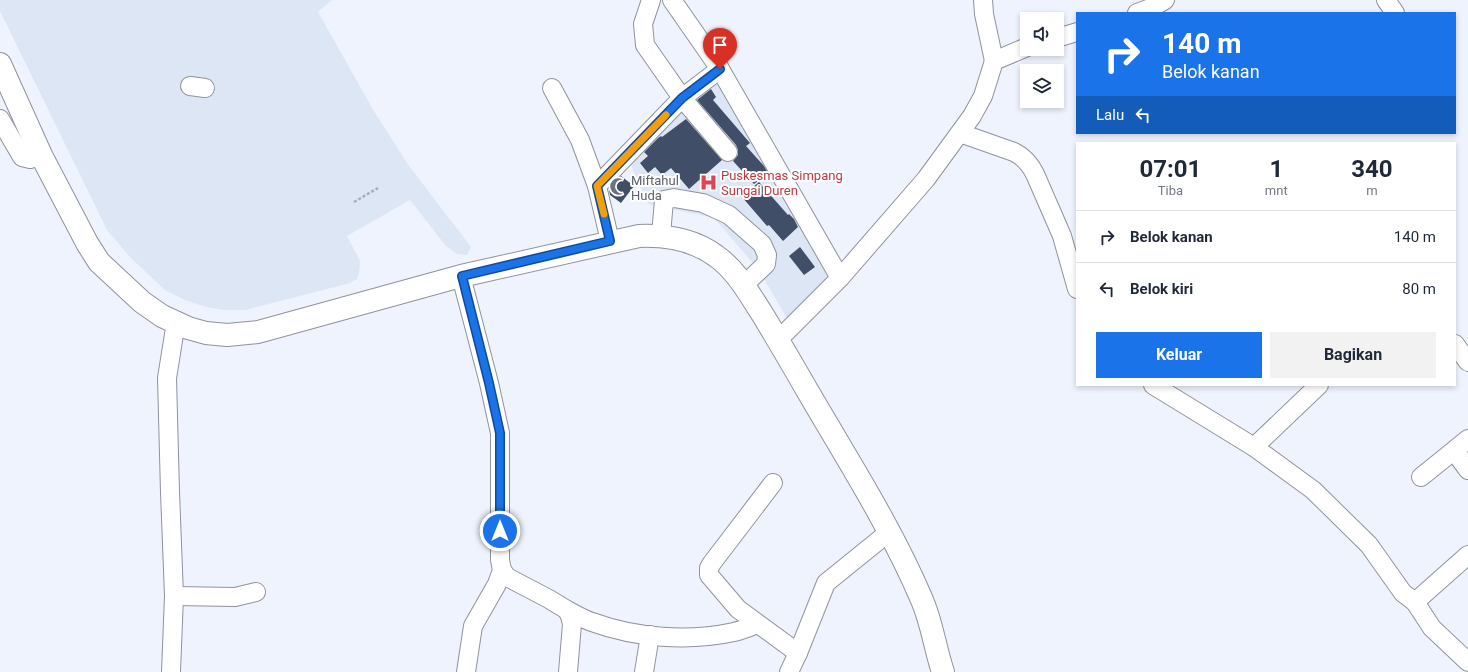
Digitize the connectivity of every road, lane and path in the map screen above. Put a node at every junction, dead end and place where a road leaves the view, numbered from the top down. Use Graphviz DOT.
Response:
graph roads {
  1 [pos="651,0"];
  2 [pos="672,0"];
  3 [pos="983,0"];
  4 [pos="1164,0"];
  5 [pos="1386,0"];
  6 [pos="1140,12"];
  7 [pos="1394,12"];
  8 [pos="1076,32"];
  9 [pos="1064,36"];
  10 [pos="1020,50"];
  11 [pos="994,61"];
  12 [pos="0,64"];
  13 [pos="720,69"];
  14 [pos="5,88"];
  15 [pos="552,88"];
  16 [pos="682,98"];
  17 [pos="0,119"];
  18 [pos="960,133"];
  19 [pos="728,152"];
  20 [pos="41,155"];
  21 [pos="597,186"];
  22 [pos="378,188"];
  23 [pos="354,202"];
  24 [pos="661,236"];
  25 [pos="610,241"];
  26 [pos="462,276"];
  27 [pos="840,278"];
  28 [pos="744,285"];
  29 [pos="1076,285"];
  30 [pos="176,322"];
  31 [pos="778,340"];
  32 [pos="1456,345"];
  33 [pos="1468,362"];
  34 [pos="1155,386"];
  35 [pos="1318,386"];
  36 [pos="1463,444"];
  37 [pos="1254,447"];
  38 [pos="1468,470"];
  39 [pos="1420,477"];
  40 [pos="774,483"];
  41 [pos="889,532"];
  42 [pos="1468,555"];
  43 [pos="502,570"];
  44 [pos="256,592"];
  45 [pos="174,596"];
  46 [pos="1415,602"];
  47 [pos="567,610"];
  48 [pos="757,624"];
  49 [pos="650,635"];
  50 [pos="798,653"];
  51 [pos="1468,662"];
  52 [pos="170,672"];
  53 [pos="466,672"];
  54 [pos="568,672"];
  55 [pos="644,672"];
  56 [pos="789,672"];
  57 [pos="943,672"];
  1 -- 16 [label="street"];
  2 -- 13 [label="street"];
  3 -- 11 [label="street"];
  4 -- 6 [label="street"];
  5 -- 7 [label="street"];
  8 -- 9 [label="street"];
  10 -- 11 [label="street"];
  11 -- 18 [label="street"];
  12 -- 14 [label="highway"];
  13 -- 16 [label="street"];
  13 -- 27 [label="street"];
  14 -- 20 [label="highway"];
  15 -- 21 [label="street"];
  16 -- 19 [label="street"];
  16 -- 21 [label="street"];
  17 -- 20 [label="street"];
  18 -- 27 [label="street"];
  18 -- 29 [label="street"];
  20 -- 30 [label="highway"];
  21 -- 25 [label="street"];
  22 -- 23 [label="path"];
  24 -- 25 [label="highway"];
  24 -- 28 [label="highway"];
  24 -- 28 [label="street"];
  25 -- 26 [label="highway"];
  26 -- 30 [label="highway"];
  26 -- 43 [label="street"];
  27 -- 31 [label="street"];
  28 -- 31 [label="highway"];
  30 -- 45 [label="street"];
  31 -- 41 [label="highway"];
  32 -- 33 [label="street"];
  34 -- 37 [label="street"];
  35 -- 37 [label="street"];
  36 -- 38 [label="street"];
  36 -- 39 [label="street"];
  37 -- 46 [label="street"];
  40 -- 48 [label="street"];
  41 -- 50 [label="street"];
  41 -- 57 [label="highway"];
  42 -- 46 [label="street"];
  43 -- 47 [label="street"];
  43 -- 53 [label="street"];
  44 -- 45 [label="street"];
  45 -- 52 [label="street"];
  46 -- 51 [label="street"];
  47 -- 49 [label="street"];
  47 -- 54 [label="street"];
  48 -- 49 [label="street"];
  48 -- 50 [label="street"];
  49 -- 55 [label="street"];
  50 -- 56 [label="street"];
}
